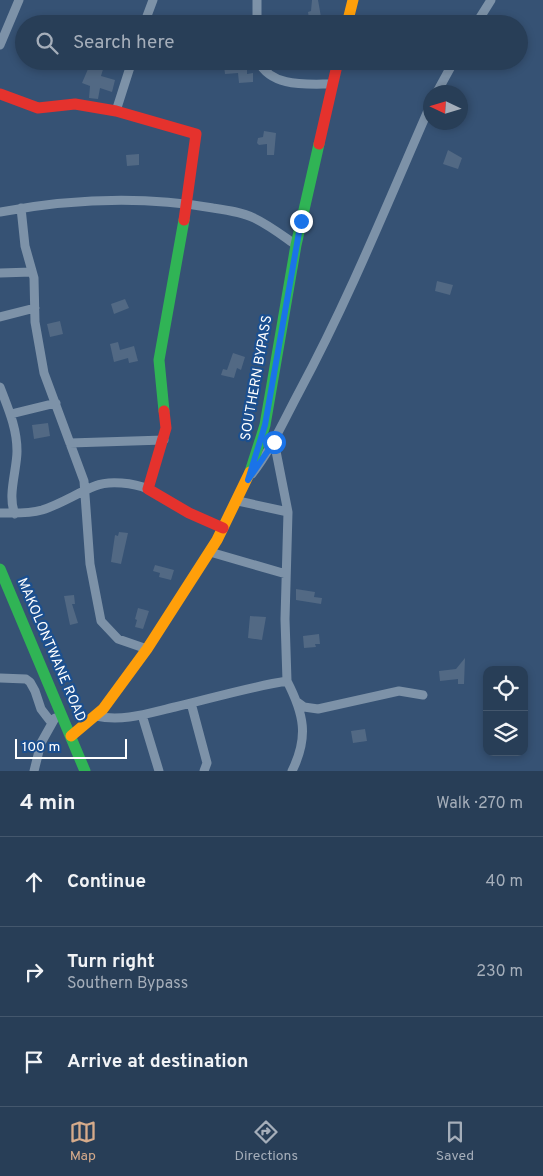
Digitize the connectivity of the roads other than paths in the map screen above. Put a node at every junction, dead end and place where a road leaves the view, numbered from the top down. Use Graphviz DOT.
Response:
graph roads {
  1 [pos="19,0"];
  2 [pos="153,0"];
  3 [pos="258,0"];
  4 [pos="353,0"];
  5 [pos="491,0"];
  6 [pos="147,15"];
  7 [pos="257,15"];
  8 [pos="349,15"];
  9 [pos="482,15"];
  10 [pos="0,46"];
  11 [pos="129,70"];
  12 [pos="265,70"];
  13 [pos="336,70"];
  14 [pos="449,70"];
  15 [pos="332,84"];
  16 [pos="441,85"];
  17 [pos="0,94"];
  18 [pos="116,110"];
  19 [pos="423,123"];
  20 [pos="188,204"];
  21 [pos="21,208"];
  22 [pos="0,212"];
  23 [pos="296,245"];
  24 [pos="32,272"];
  25 [pos="0,273"];
  26 [pos="35,308"];
  27 [pos="0,318"];
  28 [pos="0,387"];
  29 [pos="56,403"];
  30 [pos="11,414"];
  31 [pos="164,440"];
  32 [pos="274,442"];
  33 [pos="70,444"];
  34 [pos="248,480"];
  35 [pos="148,489"];
  36 [pos="86,491"];
  37 [pos="238,501"];
  38 [pos="288,512"];
  39 [pos="0,513"];
  40 [pos="15,514"];
  41 [pos="223,528"];
  42 [pos="210,552"];
  43 [pos="0,568"];
  44 [pos="286,574"];
  45 [pos="147,649"];
  46 [pos="0,678"];
  47 [pos="287,681"];
  48 [pos="423,695"];
  49 [pos="297,702"];
  50 [pos="191,703"];
  51 [pos="62,715"];
  52 [pos="142,715"];
  53 [pos="96,716"];
  54 [pos="51,722"];
  55 [pos="71,736"];
  56 [pos="34,771"];
  57 [pos="85,771"];
  58 [pos="159,771"];
  59 [pos="204,771"];
  60 [pos="292,771"];
  1 -- 10 [label="street"];
  2 -- 6 [label="street"];
  3 -- 7 [label="street"];
  4 -- 8 [label="street"];
  5 -- 9 [label="street"];
  11 -- 18 [label="street"];
  12 -- 15 [label="street"];
  13 -- 15 [label="street, SOUTHERN BYPASS"];
  14 -- 16 [label="street"];
  15 -- 23 [label="street, SOUTHERN BYPASS"];
  17 -- 18 [label="street"];
  18 -- 20 [label="street"];
  19 -- 32 [label="street"];
  20 -- 21 [label="street"];
  20 -- 23 [label="street"];
  20 -- 31 [label="street"];
  21 -- 22 [label="street"];
  21 -- 24 [label="street"];
  23 -- 34 [label="street, SOUTHERN BYPASS"];
  24 -- 25 [label="street"];
  24 -- 26 [label="street"];
  26 -- 27 [label="street"];
  26 -- 29 [label="street"];
  28 -- 30 [label="street"];
  29 -- 30 [label="street"];
  29 -- 33 [label="street"];
  30 -- 40 [label="street"];
  31 -- 33 [label="street"];
  31 -- 35 [label="street"];
  32 -- 34 [label="street"];
  32 -- 38 [label="street"];
  33 -- 36 [label="street"];
  34 -- 37 [label="street, SOUTHERN BYPASS"];
  35 -- 36 [label="street"];
  35 -- 41 [label="street"];
  36 -- 40 [label="street"];
  36 -- 45 [label="street"];
  37 -- 38 [label="street"];
  37 -- 41 [label="street, SOUTHERN BYPASS"];
  38 -- 44 [label="street"];
  39 -- 40 [label="street"];
  41 -- 42 [label="street, SOUTHERN BYPASS"];
  42 -- 44 [label="street"];
  42 -- 45 [label="street, SOUTHERN BYPASS"];
  43 -- 51 [label="street, MAKOLONTWANE ROAD"];
  44 -- 47 [label="street"];
  45 -- 53 [label="street, SOUTHERN BYPASS"];
  46 -- 54 [label="street"];
  47 -- 49 [label="street"];
  47 -- 50 [label="street"];
  48 -- 49 [label="street"];
  49 -- 60 [label="street"];
  50 -- 52 [label="street"];
  50 -- 59 [label="street"];
  51 -- 54 [label="street"];
  51 -- 55 [label="street, MAKOLONTWANE ROAD"];
  52 -- 53 [label="street"];
  52 -- 58 [label="street"];
  53 -- 55 [label="street, SOUTHERN BYPASS"];
  54 -- 56 [label="street"];
  55 -- 57 [label="street, MAKOLONTWANE ROAD"];
}
